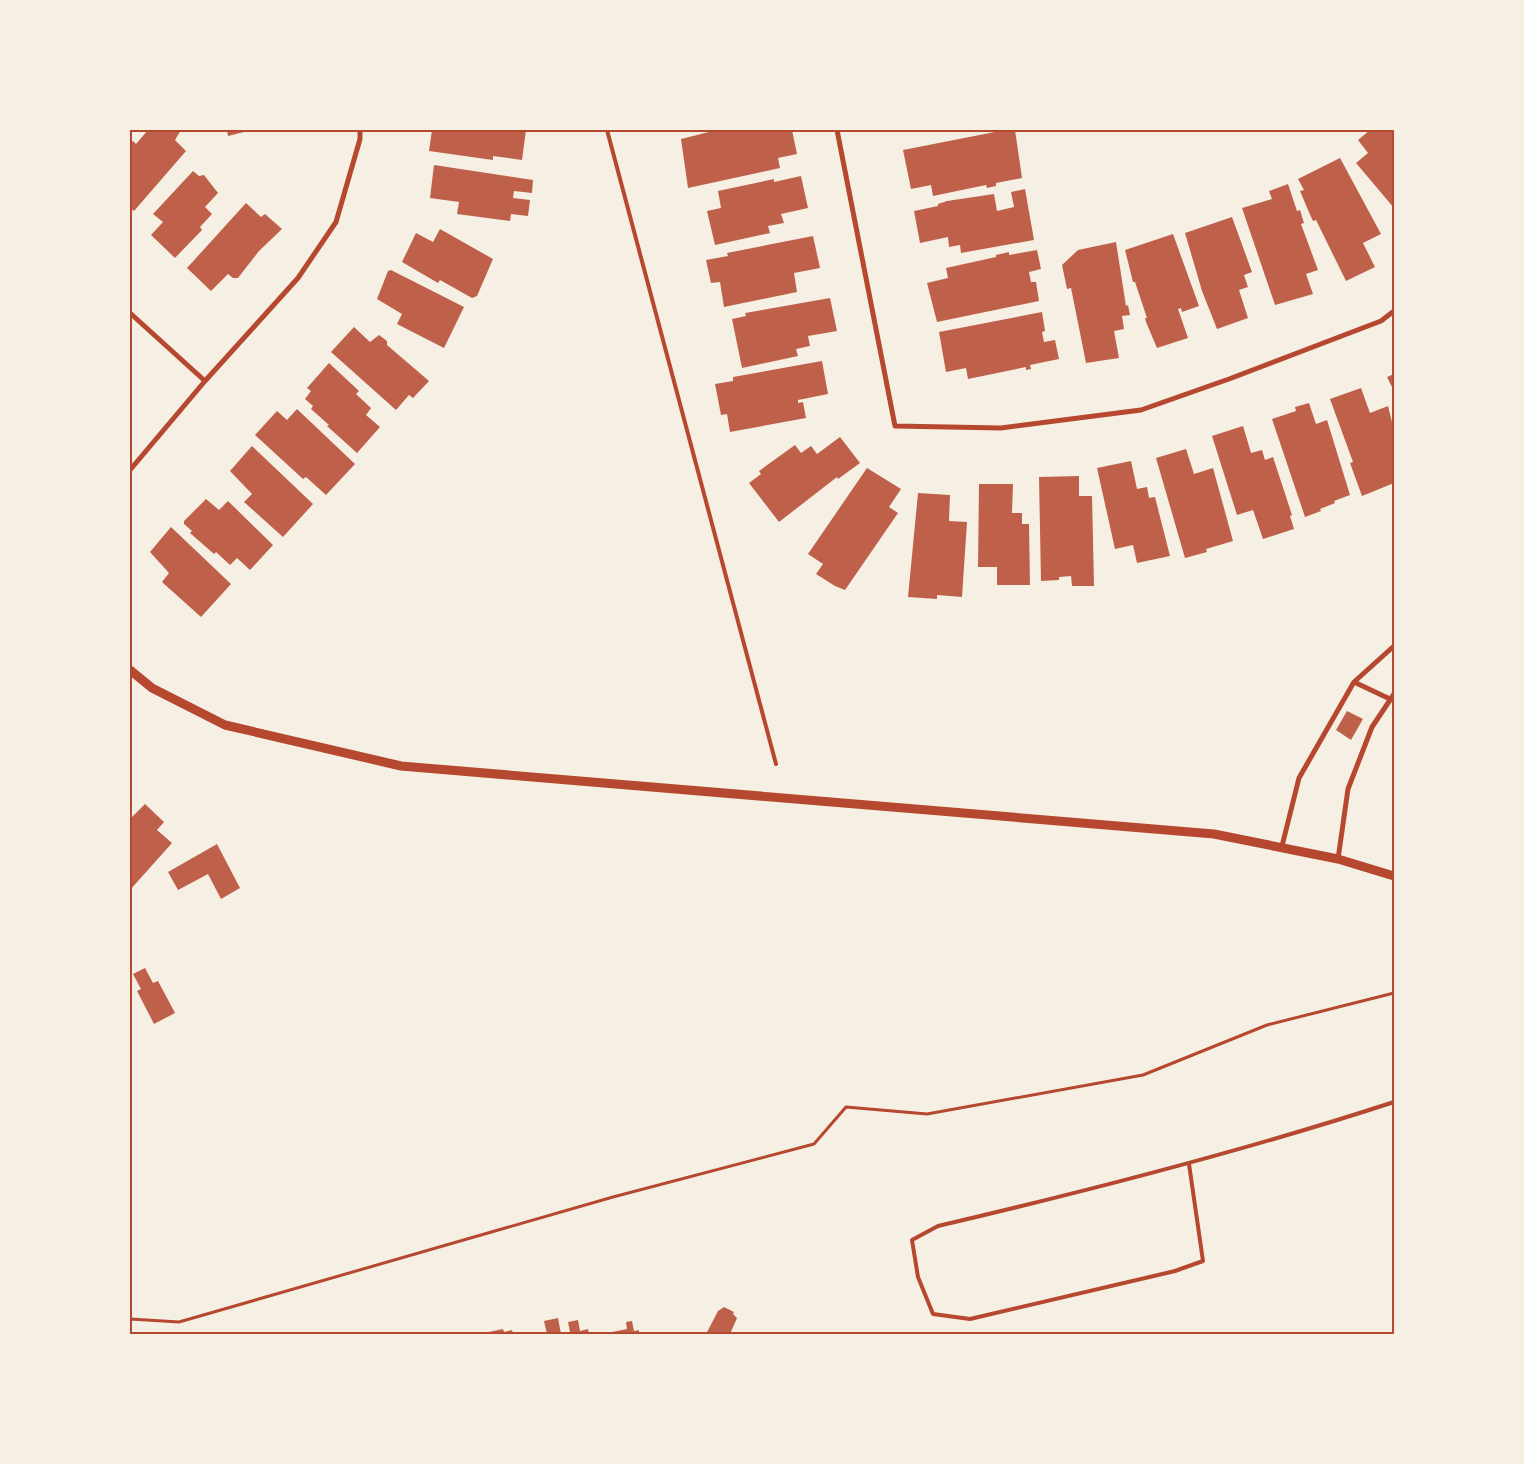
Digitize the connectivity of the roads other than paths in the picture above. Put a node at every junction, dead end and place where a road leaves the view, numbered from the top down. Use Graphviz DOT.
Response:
graph roads {
  1 [pos="360,130"];
  2 [pos="606,130"];
  3 [pos="837,130"];
  4 [pos="1394,311"];
  5 [pos="130,313"];
  6 [pos="205,381"];
  7 [pos="130,470"];
  8 [pos="1394,646"];
  9 [pos="130,670"];
  10 [pos="1354,682"];
  11 [pos="1394,694"];
  12 [pos="1390,699"];
  13 [pos="776,764"];
  14 [pos="1282,846"];
  15 [pos="1338,860"];
  16 [pos="1394,876"];
  17 [pos="1394,1102"];
  18 [pos="1189,1164"];
  1 -- 6 [label="street"];
  2 -- 13 [label="lane"];
  3 -- 4 [label="street"];
  5 -- 6 [label="street"];
  6 -- 7 [label="street"];
  8 -- 10 [label="street"];
  9 -- 14 [label="street"];
  10 -- 12 [label="street"];
  10 -- 14 [label="street"];
  11 -- 12 [label="street"];
  12 -- 15 [label="street"];
  14 -- 15 [label="street"];
  15 -- 16 [label="street"];
  17 -- 18 [label="lane"];
  18 -- 18 [label="lane"];
}
